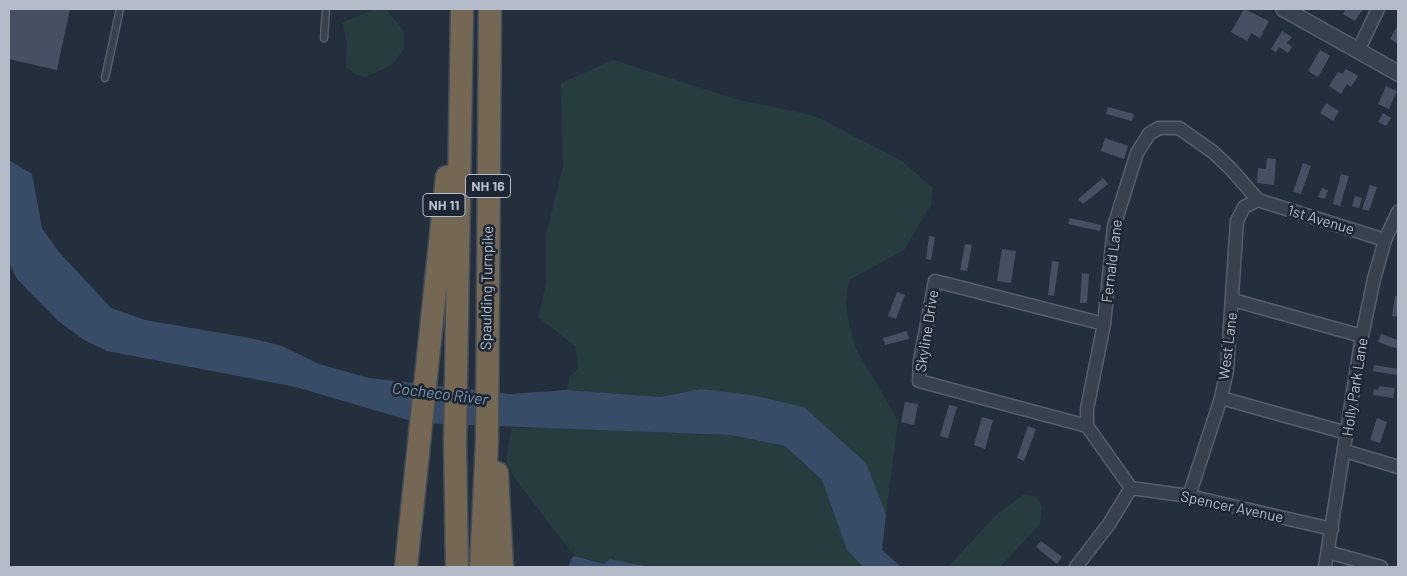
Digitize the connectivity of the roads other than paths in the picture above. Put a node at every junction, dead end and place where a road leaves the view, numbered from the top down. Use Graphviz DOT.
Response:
graph roads {
  1 [pos="120,9"];
  2 [pos="326,9"];
  3 [pos="462,9"];
  4 [pos="490,9"];
  5 [pos="1284,9"];
  6 [pos="1378,9"];
  7 [pos="324,38"];
  8 [pos="462,39"];
  9 [pos="1358,51"];
  10 [pos="1398,73"];
  11 [pos="104,78"];
  12 [pos="1258,200"];
  13 [pos="1398,212"];
  14 [pos="1385,240"];
  15 [pos="1233,300"];
  16 [pos="1104,324"];
  17 [pos="1362,336"];
  18 [pos="1222,398"];
  19 [pos="1087,426"];
  20 [pos="1347,433"];
  21 [pos="487,442"];
  22 [pos="1344,451"];
  23 [pos="1398,467"];
  24 [pos="1131,488"];
  25 [pos="1189,496"];
  26 [pos="1332,529"];
  27 [pos="1328,552"];
  28 [pos="407,567"];
  29 [pos="456,567"];
  30 [pos="481,567"];
  31 [pos="502,567"];
  32 [pos="1076,567"];
  33 [pos="1325,567"];
  34 [pos="1381,567"];
  1 -- 11 [label="lane"];
  2 -- 7 [label="lane"];
  3 -- 8 [label="highway, Spaulding Turnpike / NH 16"];
  4 -- 21 [label="highway, Spaulding Turnpike / NH 16"];
  5 -- 9 [label="street"];
  6 -- 9 [label="street"];
  8 -- 28 [label="highway, NH 11"];
  8 -- 29 [label="highway, Spaulding Turnpike / NH 16"];
  9 -- 10 [label="street"];
  12 -- 14 [label="street, 1st Avenue"];
  12 -- 15 [label="street, West Lane"];
  12 -- 16 [label="street, Fernald Lane"];
  13 -- 14 [label="street, Holly Park Lane"];
  14 -- 17 [label="street, Holly Park Lane"];
  15 -- 17 [label="street"];
  15 -- 18 [label="street, West Lane"];
  16 -- 19 [label="street, Fernald Lane"];
  16 -- 19 [label="street, Skyline Drive"];
  17 -- 20 [label="street, Holly Park Lane"];
  18 -- 20 [label="street"];
  18 -- 25 [label="street, West Lane"];
  19 -- 24 [label="street"];
  20 -- 22 [label="street, Holly Park Lane"];
  21 -- 30 [label="highway, Spaulding Turnpike / NH 16"];
  21 -- 31 [label="highway"];
  22 -- 23 [label="street"];
  22 -- 26 [label="street, Holly Park Lane"];
  24 -- 25 [label="street, Spencer Avenue"];
  24 -- 32 [label="street"];
  25 -- 26 [label="street, Spencer Avenue"];
  26 -- 27 [label="street, Holly Park Lane"];
  27 -- 33 [label="street, Holly Park Lane"];
  27 -- 34 [label="street"];
}
